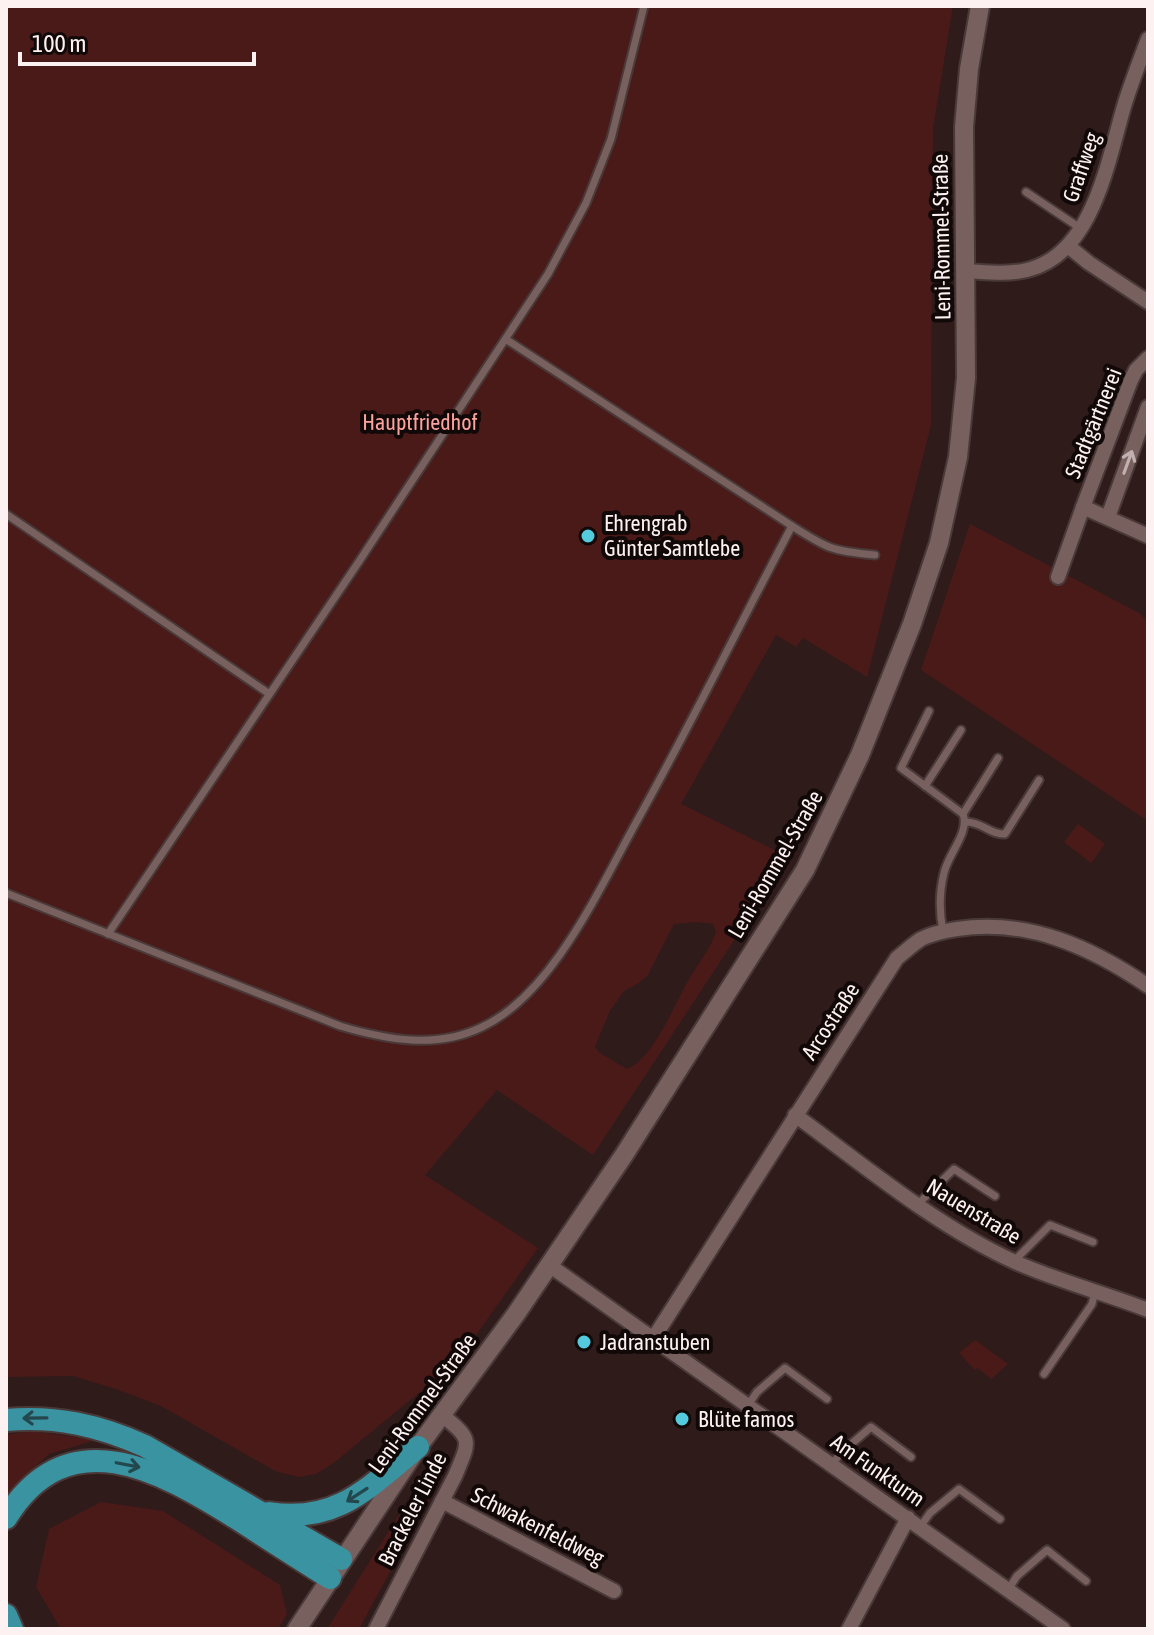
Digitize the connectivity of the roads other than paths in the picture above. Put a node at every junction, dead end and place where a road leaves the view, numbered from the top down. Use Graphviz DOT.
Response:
graph roads {
  1 [pos="644,6"];
  2 [pos="980,6"];
  3 [pos="1148,39"];
  4 [pos="1026,192"];
  5 [pos="1080,228"];
  6 [pos="1068,246"];
  7 [pos="965,271"];
  8 [pos="1148,302"];
  9 [pos="507,340"];
  10 [pos="1148,358"];
  11 [pos="1148,407"];
  12 [pos="1083,507"];
  13 [pos="6,514"];
  14 [pos="1108,517"];
  15 [pos="792,526"];
  16 [pos="1148,536"];
  17 [pos="875,555"];
  18 [pos="1058,577"];
  19 [pos="268,693"];
  20 [pos="929,711"];
  21 [pos="961,730"];
  22 [pos="998,758"];
  23 [pos="1039,780"];
  24 [pos="925,786"];
  25 [pos="965,818"];
  26 [pos="6,893"];
  27 [pos="943,931"];
  28 [pos="108,934"];
  29 [pos="1148,986"];
  30 [pos="795,1115"];
  31 [pos="995,1196"];
  32 [pos="918,1204"];
  33 [pos="1093,1242"];
  34 [pos="1014,1261"];
  35 [pos="549,1265"];
  36 [pos="1095,1291"];
  37 [pos="1148,1310"];
  38 [pos="653,1339"];
  39 [pos="1044,1374"];
  40 [pos="827,1399"];
  41 [pos="748,1405"];
  42 [pos="442,1415"];
  43 [pos="6,1420"];
  44 [pos="418,1447"];
  45 [pos="911,1457"];
  46 [pos="832,1464"];
  47 [pos="442,1501"];
  48 [pos="259,1511"];
  49 [pos="6,1518"];
  50 [pos="1000,1519"];
  51 [pos="914,1522"];
  52 [pos="336,1569"];
  53 [pos="1086,1581"];
  54 [pos="1008,1590"];
  55 [pos="614,1591"];
  56 [pos="6,1615"];
  57 [pos="12,1629"];
  58 [pos="297,1629"];
  59 [pos="376,1629"];
  60 [pos="849,1629"];
  61 [pos="1063,1629"];
  1 -- 9 [label="lane"];
  2 -- 7 [label="main road, Leni-Rommel-Straße"];
  3 -- 5 [label="street, Graffweg"];
  4 -- 5 [label="lane"];
  5 -- 6 [label="street, Graffweg"];
  6 -- 7 [label="street, Graffweg"];
  6 -- 8 [label="street"];
  7 -- 35 [label="main road, Leni-Rommel-Straße"];
  9 -- 15 [label="lane"];
  9 -- 19 [label="lane"];
  10 -- 12 [label="street, Stadtgärtnerei"];
  14 -- 11 [label="street, Stadtgärtnerei, one-way"];
  12 -- 14 [label="street, Stadtgärtnerei"];
  12 -- 18 [label="street, Stadtgärtnerei"];
  13 -- 19 [label="lane"];
  14 -- 16 [label="street, Stadtgärtnerei"];
  15 -- 17 [label="lane"];
  15 -- 28 [label="lane"];
  19 -- 28 [label="lane"];
  20 -- 24 [label="lane"];
  21 -- 24 [label="lane"];
  22 -- 25 [label="lane"];
  23 -- 25 [label="lane"];
  24 -- 25 [label="lane"];
  25 -- 27 [label="lane"];
  26 -- 28 [label="lane"];
  27 -- 29 [label="street, Arcostraße"];
  27 -- 30 [label="street, Arcostraße"];
  30 -- 32 [label="street, Nauenstraße"];
  30 -- 38 [label="street, Arcostraße"];
  31 -- 32 [label="lane"];
  32 -- 34 [label="street, Nauenstraße"];
  33 -- 34 [label="lane"];
  34 -- 36 [label="street, Nauenstraße"];
  35 -- 38 [label="street, Am Funkturm"];
  35 -- 42 [label="main road, Leni-Rommel-Straße"];
  36 -- 37 [label="street, Nauenstraße"];
  36 -- 39 [label="lane"];
  38 -- 41 [label="street, Am Funkturm"];
  40 -- 41 [label="lane"];
  41 -- 46 [label="street, Am Funkturm"];
  42 -- 44 [label="main road, Leni-Rommel-Straße"];
  42 -- 47 [label="street, Brackeler Linde"];
  48 -- 43 [label="highway, one-way"];
  44 -- 48 [label="highway, one-way"];
  44 -- 52 [label="main road, Leni-Rommel-Straße"];
  45 -- 46 [label="lane"];
  46 -- 51 [label="street, Am Funkturm"];
  47 -- 55 [label="street, Schwakenfeldweg"];
  47 -- 59 [label="street, Brackeler Linde"];
  48 -- 52 [label="highway"];
  49 -- 52 [label="highway, one-way"];
  50 -- 51 [label="lane"];
  51 -- 54 [label="street, Am Funkturm"];
  51 -- 60 [label="street"];
  52 -- 58 [label="main road, Leni-Rommel-Straße"];
  53 -- 54 [label="lane"];
  54 -- 61 [label="street, Am Funkturm"];
  56 -- 57 [label="highway"];
}
